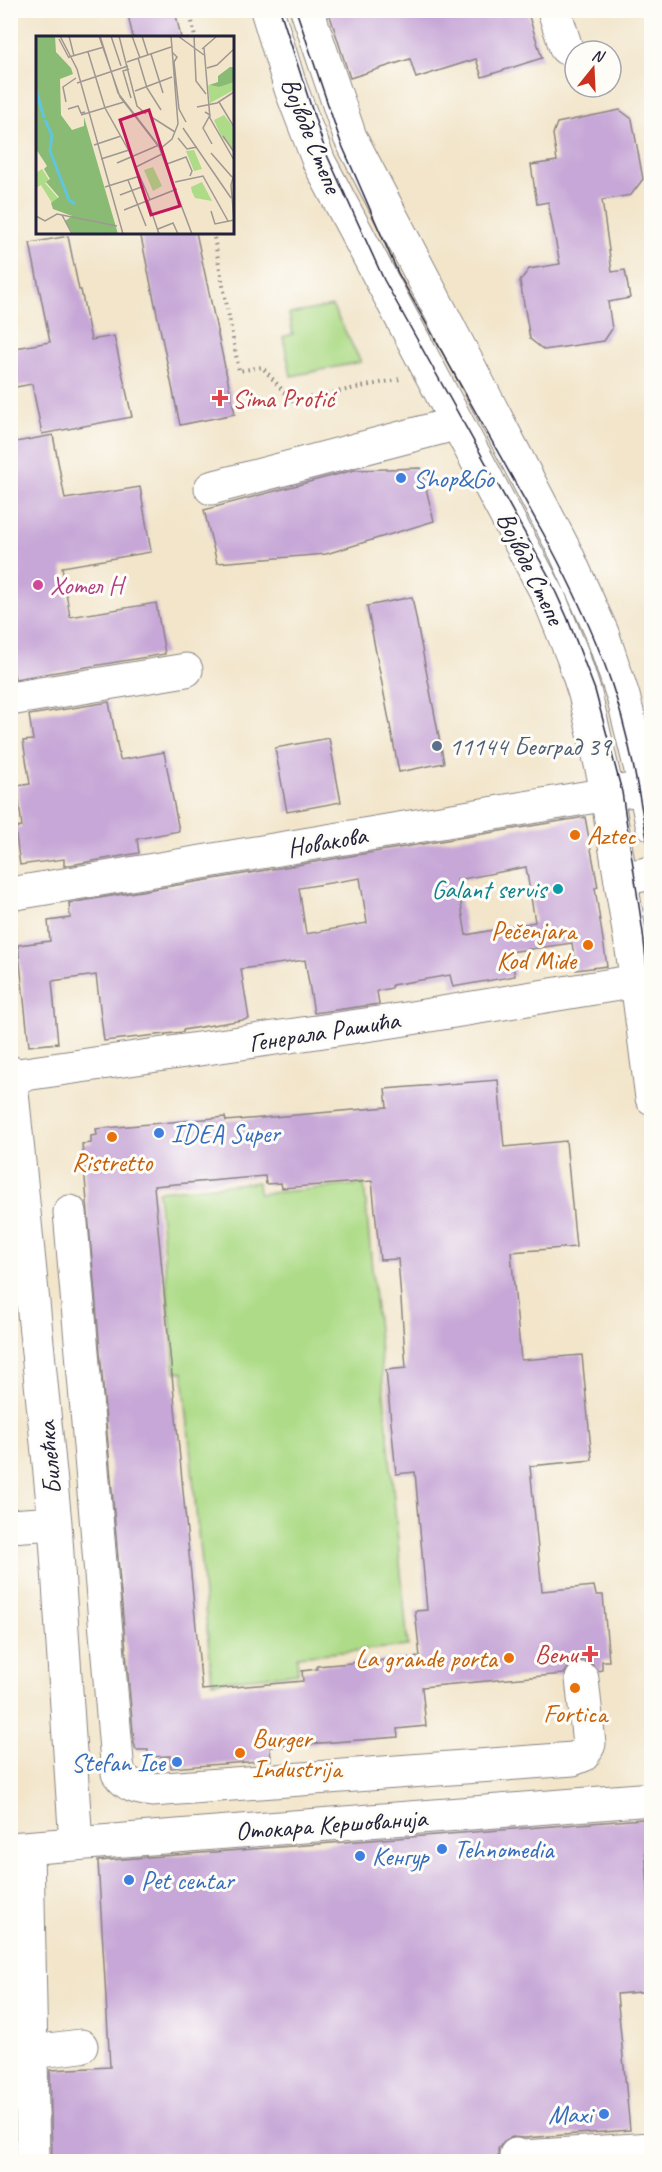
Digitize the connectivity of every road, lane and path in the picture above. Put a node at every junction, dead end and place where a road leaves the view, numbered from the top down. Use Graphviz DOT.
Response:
graph roads {
  1 [pos="190,10"];
  2 [pos="267,10"];
  3 [pos="307,10"];
  4 [pos="554,10"];
  5 [pos="195,36"];
  6 [pos="564,39"];
  7 [pos="213,234"];
  8 [pos="406,378"];
  9 [pos="455,420"];
  10 [pos="211,488"];
  11 [pos="186,670"];
  12 [pos="10,699"];
  13 [pos="645,788"];
  14 [pos="607,794"];
  15 [pos="651,824"];
  16 [pos="636,876"];
  17 [pos="10,894"];
  18 [pos="637,981"];
  19 [pos="11,1074"];
  20 [pos="651,1098"];
  21 [pos="70,1212"];
  22 [pos="22,1300"];
  23 [pos="55,1523"];
  24 [pos="10,1526"];
  25 [pos="582,1679"];
  26 [pos="300,1779"];
  27 [pos="651,1799"];
  28 [pos="302,1826"];
  29 [pos="76,1844"];
  30 [pos="19,1849"];
  31 [pos="81,2046"];
  32 [pos="32,2052"];
  33 [pos="651,2149"];
  34 [pos="516,2155"];
  35 [pos="33,2162"];
  1 -- 5 [label="path"];
  2 -- 9 [label="street, Војводе Степе"];
  3 -- 13 [label="street, Војводе Степе"];
  4 -- 6 [label="street"];
  7 -- 8 [label="path"];
  9 -- 10 [label="street"];
  9 -- 14 [label="street, Војводе Степе"];
  11 -- 12 [label="street"];
  13 -- 14 [label="street, Новакова"];
  13 -- 15 [label="street, Војводе Степе"];
  14 -- 16 [label="street, Војводе Степе"];
  14 -- 17 [label="street, Новакова"];
  16 -- 18 [label="street, Војводе Степе"];
  18 -- 19 [label="street, Генерала Рашића"];
  18 -- 20 [label="street, Војводе Степе"];
  19 -- 22 [label="street, Билећка"];
  21 -- 26 [label="street"];
  22 -- 23 [label="street, Билећка"];
  23 -- 24 [label="street"];
  23 -- 29 [label="street, Билећка"];
  25 -- 26 [label="street"];
  26 -- 28 [label="street"];
  27 -- 28 [label="street, Отокара Кершованија"];
  28 -- 29 [label="street, Отокара Кершованија"];
  29 -- 30 [label="street, Отокара Кершованија"];
  30 -- 32 [label="street"];
  31 -- 32 [label="street"];
  32 -- 35 [label="street"];
  33 -- 34 [label="street"];
}
